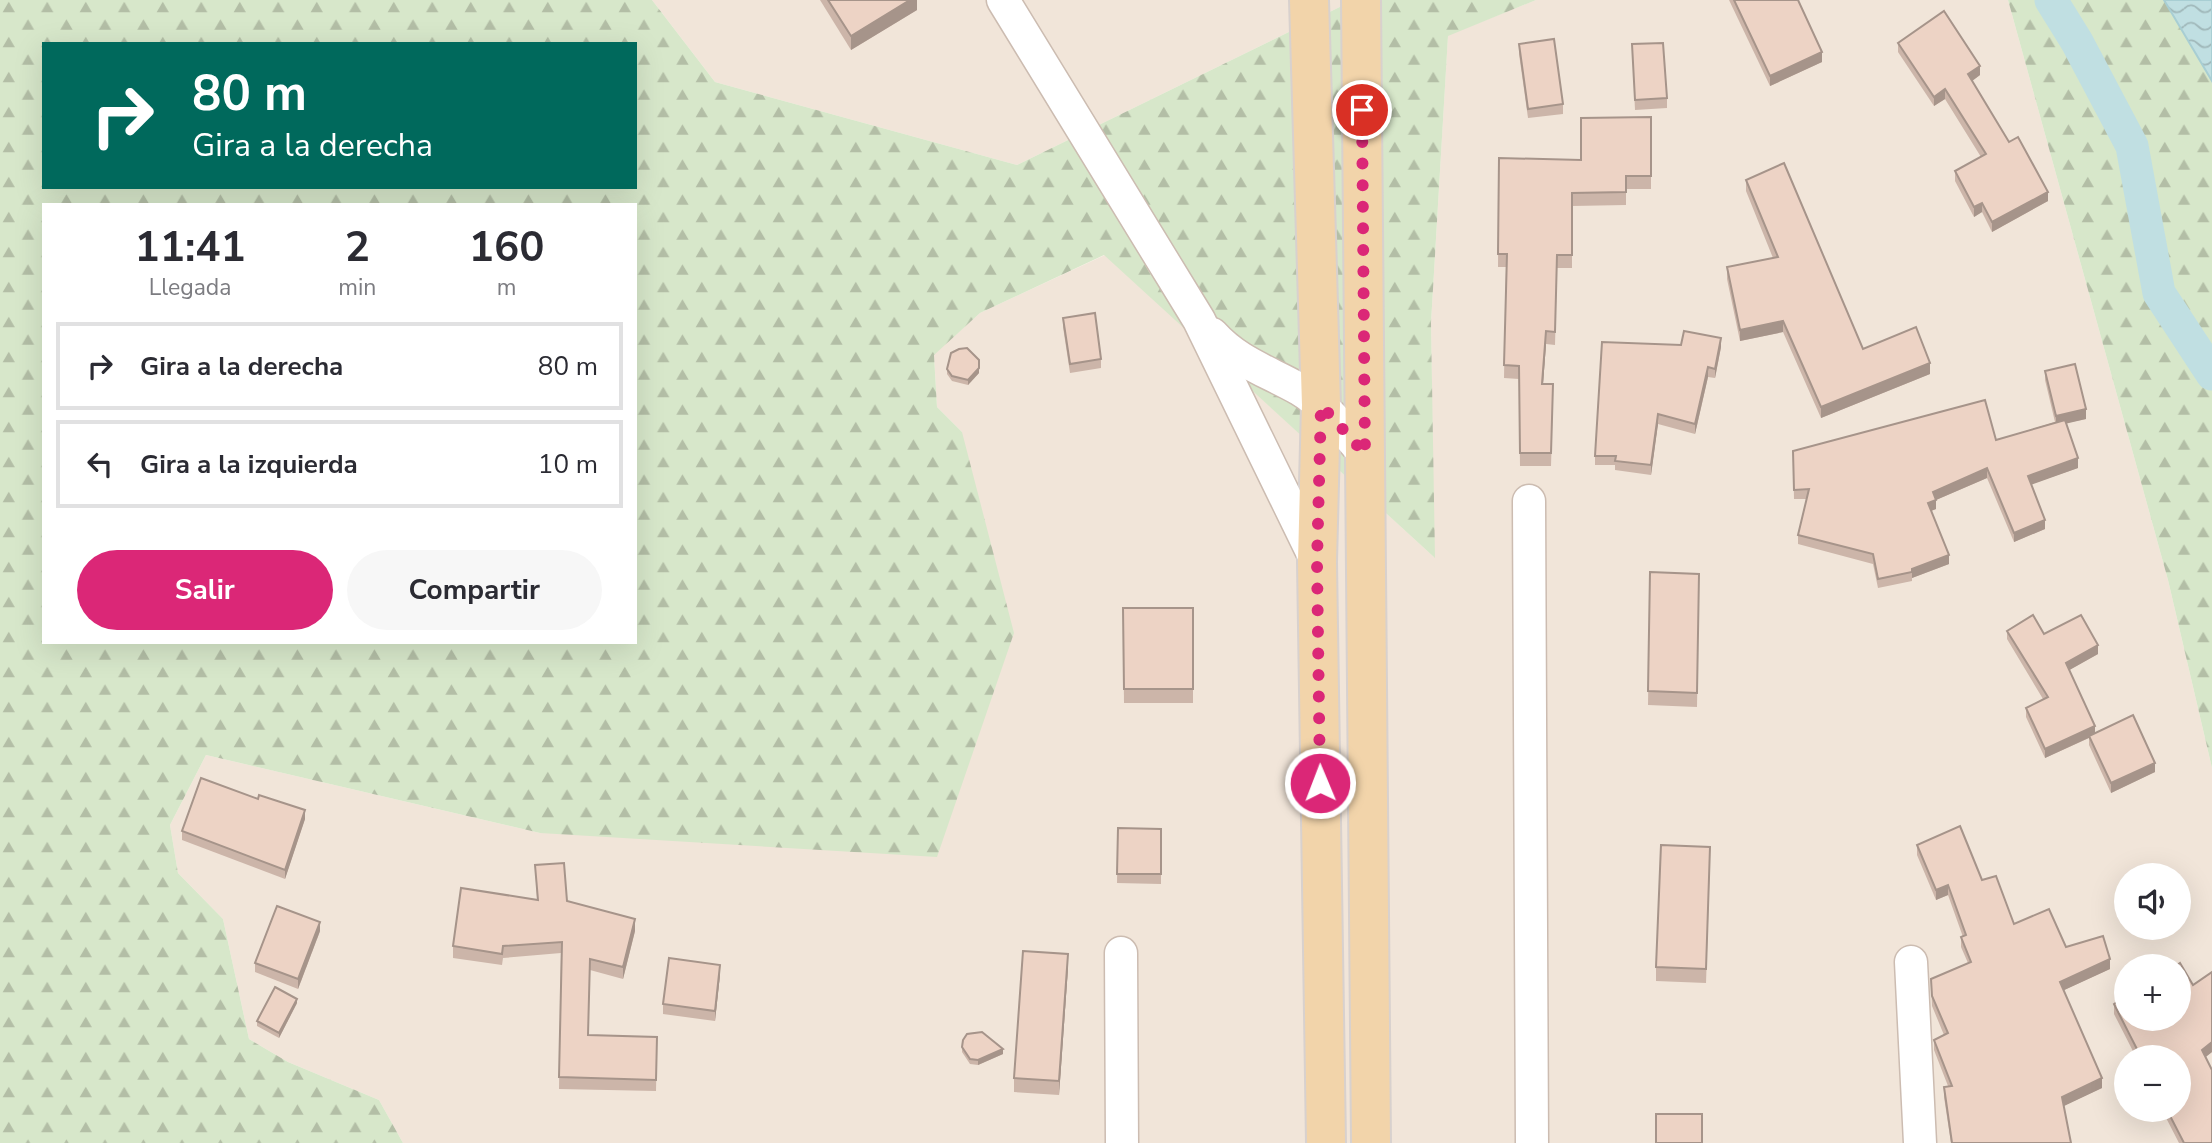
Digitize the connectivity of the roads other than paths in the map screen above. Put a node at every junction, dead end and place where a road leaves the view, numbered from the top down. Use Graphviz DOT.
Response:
graph roads {
  1 [pos="1003,0"];
  2 [pos="1309,0"];
  3 [pos="1361,0"];
  4 [pos="1199,320"];
  5 [pos="1321,405"];
  6 [pos="1365,454"];
  7 [pos="1529,500"];
  8 [pos="1317,562"];
  9 [pos="1121,953"];
  10 [pos="1912,962"];
  11 [pos="1122,1143"];
  12 [pos="1325,1143"];
  13 [pos="1371,1143"];
  14 [pos="1532,1143"];
  15 [pos="1920,1143"];
  1 -- 4 [label="street"];
  2 -- 5 [label="main road"];
  3 -- 6 [label="main road"];
  4 -- 5 [label="street"];
  4 -- 8 [label="street"];
  5 -- 6 [label="street"];
  5 -- 8 [label="main road"];
  6 -- 13 [label="main road"];
  7 -- 14 [label="street"];
  8 -- 12 [label="main road"];
  9 -- 11 [label="street"];
  10 -- 15 [label="street"];
}
